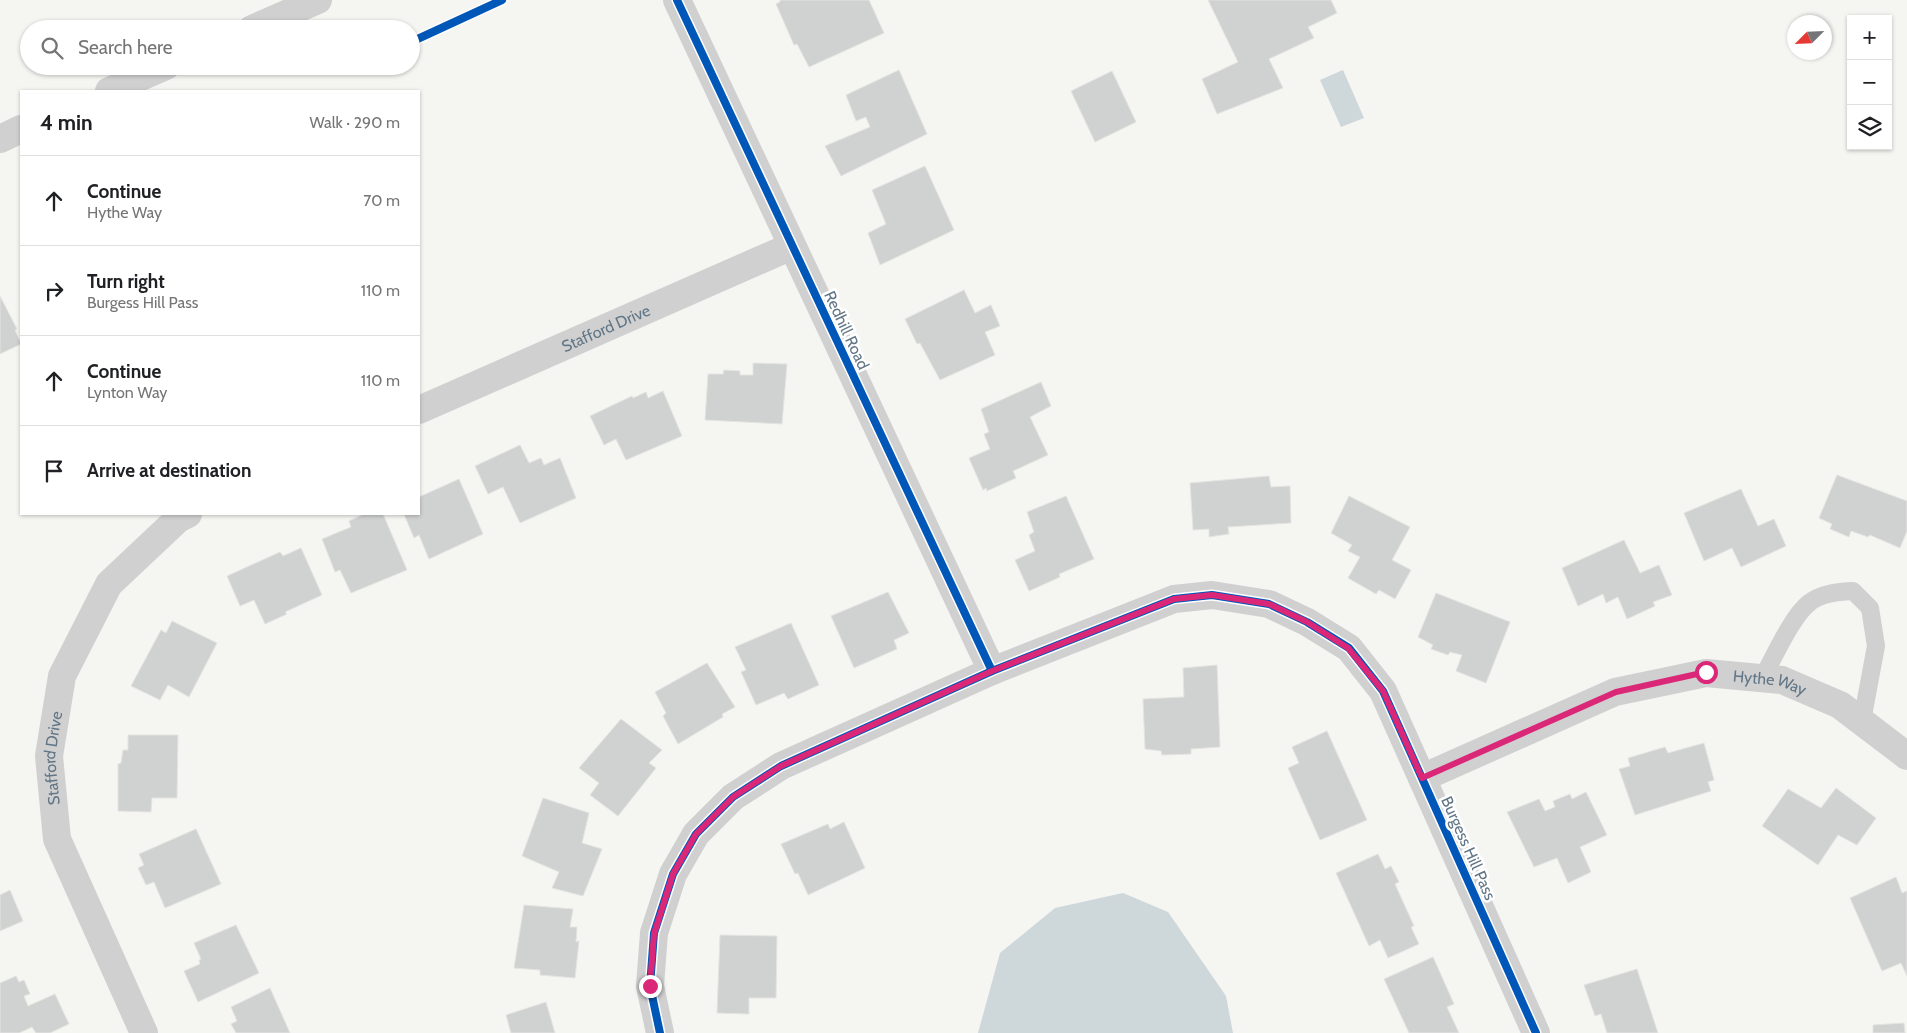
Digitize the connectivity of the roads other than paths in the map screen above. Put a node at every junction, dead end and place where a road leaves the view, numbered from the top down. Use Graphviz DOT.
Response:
graph roads {
  1 [pos="318,0"];
  2 [pos="676,0"];
  3 [pos="272,20"];
  4 [pos="145,75"];
  5 [pos="110,90"];
  6 [pos="20,129"];
  7 [pos="0,138"];
  8 [pos="792,246"];
  9 [pos="420,410"];
  10 [pos="186,515"];
  11 [pos="992,671"];
  12 [pos="1762,679"];
  13 [pos="1862,721"];
  14 [pos="1907,756"];
  15 [pos="1422,778"];
  16 [pos="144,1033"];
  17 [pos="660,1033"];
  18 [pos="1536,1033"];
  1 -- 3 [label="street"];
  2 -- 8 [label="street, Redhill Road"];
  4 -- 5 [label="street"];
  6 -- 7 [label="street"];
  8 -- 9 [label="street, Stafford Drive"];
  8 -- 11 [label="street, Redhill Road"];
  10 -- 16 [label="street, Stafford Drive"];
  11 -- 15 [label="street, Burgess Hill Pass"];
  11 -- 17 [label="street, Burgess Hill Pass"];
  12 -- 13 [label="street, Hythe Way"];
  12 -- 13 [label="lane"];
  12 -- 15 [label="street, Hythe Way"];
  13 -- 14 [label="street, Hythe Way"];
  15 -- 18 [label="street, Burgess Hill Pass"];
}
